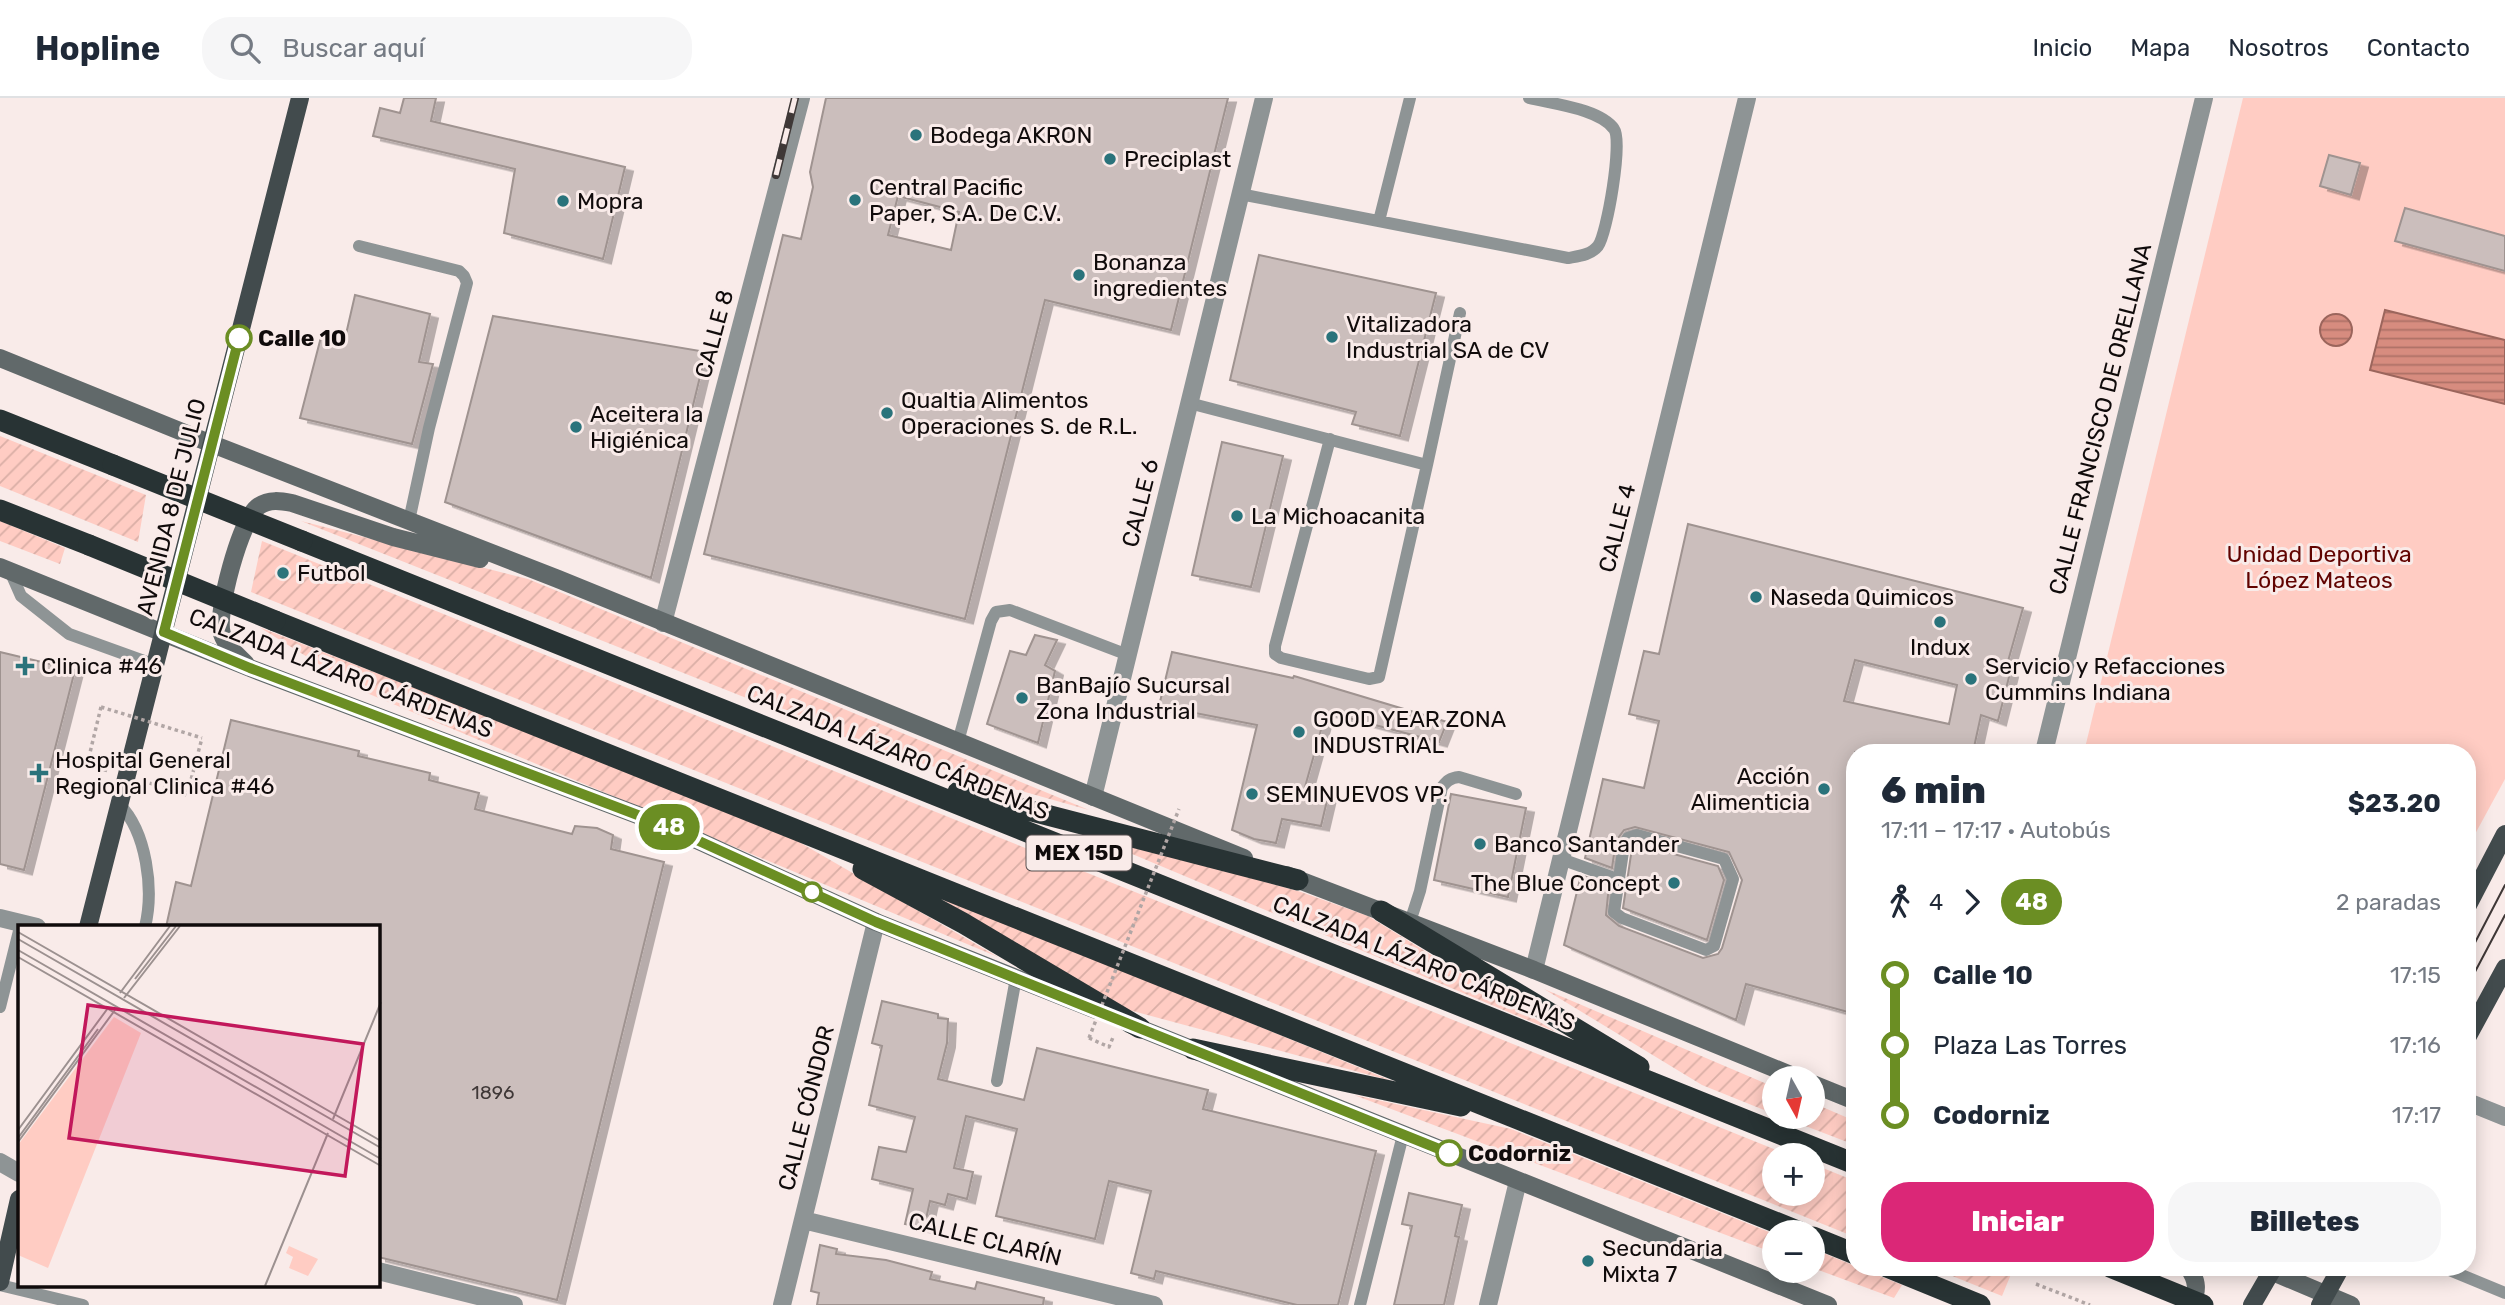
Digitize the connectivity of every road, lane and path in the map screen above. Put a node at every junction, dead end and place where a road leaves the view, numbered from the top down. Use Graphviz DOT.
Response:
graph roads {
  1 [pos="300,98"];
  2 [pos="802,98"];
  3 [pos="1264,98"];
  4 [pos="1410,98"];
  5 [pos="1529,98"];
  6 [pos="1747,98"];
  7 [pos="2204,98"];
  8 [pos="1240,194"];
  9 [pos="1379,221"];
  10 [pos="359,246"];
  11 [pos="1460,313"];
  12 [pos="0,358"];
  13 [pos="1189,403"];
  14 [pos="0,420"];
  15 [pos="1331,439"];
  16 [pos="212,444"];
  17 [pos="1427,465"];
  18 [pos="0,509"];
  19 [pos="409,521"];
  20 [pos="5,569"];
  21 [pos="558,579"];
  22 [pos="663,622"];
  23 [pos="164,632"];
  24 [pos="1128,655"];
  25 [pos="155,665"];
  26 [pos="250,668"];
  27 [pos="958,742"];
  28 [pos="2045,744"];
  29 [pos="87,765"];
  30 [pos="882,774"];
  31 [pos="125,776"];
  32 [pos="1516,794"];
  33 [pos="1093,797"];
  34 [pos="118,804"];
  35 [pos="1179,809"];
  36 [pos="771,820"];
  37 [pos="2505,834"];
  38 [pos="1561,859"];
  39 [pos="1298,880"];
  40 [pos="1620,880"];
  41 [pos="2476,890"];
  42 [pos="1381,911"];
  43 [pos="0,918"];
  44 [pos="876,922"];
  45 [pos="1410,922"];
  46 [pos="19,925"];
  47 [pos="88,925"];
  48 [pos="146,925"];
  49 [pos="18,947"];
  50 [pos="2505,968"];
  51 [pos="1534,970"];
  52 [pos="1016,978"];
  53 [pos="0,1007"];
  54 [pos="2476,1021"];
  55 [pos="1140,1028"];
  56 [pos="1109,1047"];
  57 [pos="1193,1049"];
  58 [pos="1769,1066"];
  59 [pos="997,1081"];
  60 [pos="1825,1089"];
  61 [pos="1846,1097"];
  62 [pos="1695,1100"];
  63 [pos="2476,1105"];
  64 [pos="2505,1117"];
  65 [pos="1520,1119"];
  66 [pos="1404,1135"];
  67 [pos="1846,1160"];
  68 [pos="0,1162"];
  69 [pos="18,1172"];
  70 [pos="1518,1181"];
  71 [pos="18,1203"];
  72 [pos="803,1220"];
  73 [pos="1770,1220"];
  74 [pos="1825,1242"];
  75 [pos="1846,1250"];
  76 [pos="380,1272"];
  77 [pos="1908,1276"];
  78 [pos="2132,1276"];
  79 [pos="2193,1276"];
  80 [pos="2265,1276"];
  81 [pos="2282,1276"];
  82 [pos="2336,1276"];
  83 [pos="2464,1276"];
  84 [pos="0,1283"];
  85 [pos="2036,1284"];
  86 [pos="18,1288"];
  87 [pos="19,1288"];
  88 [pos="2505,1293"];
  89 [pos="2323,1300"];
  90 [pos="83,1305"];
  91 [pos="514,1305"];
  92 [pos="782,1305"];
  93 [pos="1154,1305"];
  94 [pos="1360,1305"];
  95 [pos="1488,1305"];
  96 [pos="1828,1305"];
  97 [pos="1980,1305"];
  98 [pos="2090,1305"];
  99 [pos="2191,1305"];
  100 [pos="2203,1305"];
  101 [pos="2252,1305"];
  102 [pos="2351,1305"];
  1 -- 16 [label="main road, AVENIDA 8 DE JULIO"];
  2 -- 22 [label="street, CALLE 8"];
  3 -- 8 [label="street, CALLE 6"];
  4 -- 9 [label="lane"];
  5 -- 9 [label="lane"];
  6 -- 38 [label="street, CALLE 4"];
  7 -- 28 [label="street, CALLE FRANCISCO DE ORELLANA"];
  8 -- 9 [label="lane"];
  8 -- 13 [label="street, CALLE 6"];
  10 -- 19 [label="lane"];
  11 -- 17 [label="lane"];
  12 -- 16 [label="main road, CALZADA LÁZARO CÁRDENAS"];
  13 -- 15 [label="lane"];
  13 -- 24 [label="street, CALLE 6"];
  14 -- 30 [label="highway, CALZADA LÁZARO CÁRDENAS / MEX 15D, bridge"];
  15 -- 17 [label="lane"];
  15 -- 17 [label="lane"];
  16 -- 19 [label="main road, CALZADA LÁZARO CÁRDENAS"];
  16 -- 23 [label="main road, AVENIDA 8 DE JULIO"];
  18 -- 36 [label="highway, CALZADA LÁZARO CÁRDENAS, bridge"];
  19 -- 21 [label="main road, CALZADA LÁZARO CÁRDENAS"];
  20 -- 23 [label="main road, CALZADA LÁZARO CÁRDENAS"];
  20 -- 25 [label="lane"];
  21 -- 22 [label="main road, CALZADA LÁZARO CÁRDENAS"];
  21 -- 26 [label="main road"];
  22 -- 27 [label="main road, CALZADA LÁZARO CÁRDENAS"];
  23 -- 25 [label="main road, AVENIDA 8 DE JULIO"];
  23 -- 26 [label="main road, CALZADA LÁZARO CÁRDENAS"];
  24 -- 27 [label="lane"];
  24 -- 33 [label="street, CALLE 6"];
  25 -- 31 [label="main road, AVENIDA 8 DE JULIO"];
  26 -- 44 [label="main road, CALZADA LÁZARO CÁRDENAS"];
  27 -- 33 [label="main road, CALZADA LÁZARO CÁRDENAS"];
  29 -- 31 [label="path, bridge"];
  30 -- 39 [label="highway"];
  30 -- 62 [label="highway, CALZADA LÁZARO CÁRDENAS / MEX 15D"];
  31 -- 34 [label="main road, AVENIDA 8 DE JULIO"];
  32 -- 45 [label="lane"];
  33 -- 39 [label="main road, CALZADA LÁZARO CÁRDENAS"];
  34 -- 47 [label="main road, AVENIDA 8 DE JULIO"];
  34 -- 48 [label="lane"];
  35 -- 56 [label="path, bridge"];
  36 -- 55 [label="highway"];
  36 -- 65 [label="highway, CALZADA LÁZARO CÁRDENAS"];
  37 -- 41 [label="main road"];
  38 -- 40 [label="lane"];
  38 -- 51 [label="street, CALLE 4"];
  39 -- 42 [label="main road, CALZADA LÁZARO CÁRDENAS"];
  40 -- 40 [label="lane"];
  42 -- 45 [label="main road, CALZADA LÁZARO CÁRDENAS"];
  42 -- 62 [label="highway"];
  43 -- 46 [label="street"];
  44 -- 52 [label="main road, CALZADA LÁZARO CÁRDENAS"];
  44 -- 72 [label="street, CALLE CÓNDOR"];
  45 -- 51 [label="main road, CALZADA LÁZARO CÁRDENAS"];
  49 -- 53 [label="lane"];
  50 -- 54 [label="main road"];
  51 -- 58 [label="main road, CALZADA LÁZARO CÁRDENAS"];
  52 -- 55 [label="main road, CALZADA LÁZARO CÁRDENAS"];
  52 -- 59 [label="lane"];
  55 -- 57 [label="main road, CALZADA LÁZARO CÁRDENAS"];
  57 -- 65 [label="highway"];
  57 -- 66 [label="main road, CALZADA LÁZARO CÁRDENAS"];
  60 -- 61 [label="main road"];
  62 -- 67 [label="highway, CALZADA LÁZARO CÁRDENAS / MEX 15D"];
  63 -- 64 [label="street"];
  65 -- 73 [label="highway, CALZADA LÁZARO CÁRDENAS"];
  66 -- 70 [label="main road, CALZADA LÁZARO CÁRDENAS"];
  66 -- 94 [label="lane"];
  68 -- 69 [label="street"];
  70 -- 95 [label="street"];
  70 -- 96 [label="main road, CALZADA LÁZARO CÁRDENAS"];
  71 -- 84 [label="main road"];
  72 -- 92 [label="street, CALLE CÓNDOR"];
  72 -- 93 [label="street, CALLE CLARÍN"];
  74 -- 75 [label="highway"];
  76 -- 91 [label="street"];
  77 -- 97 [label="highway"];
  78 -- 100 [label="highway, bridge"];
  79 -- 99 [label="main road"];
  80 -- 101 [label="main road"];
  81 -- 89 [label="main road"];
  82 -- 89 [label="main road"];
  83 -- 88 [label="lane"];
  84 -- 86 [label="lane"];
  85 -- 98 [label="path"];
  87 -- 90 [label="lane"];
  89 -- 102 [label="main road"];
}
